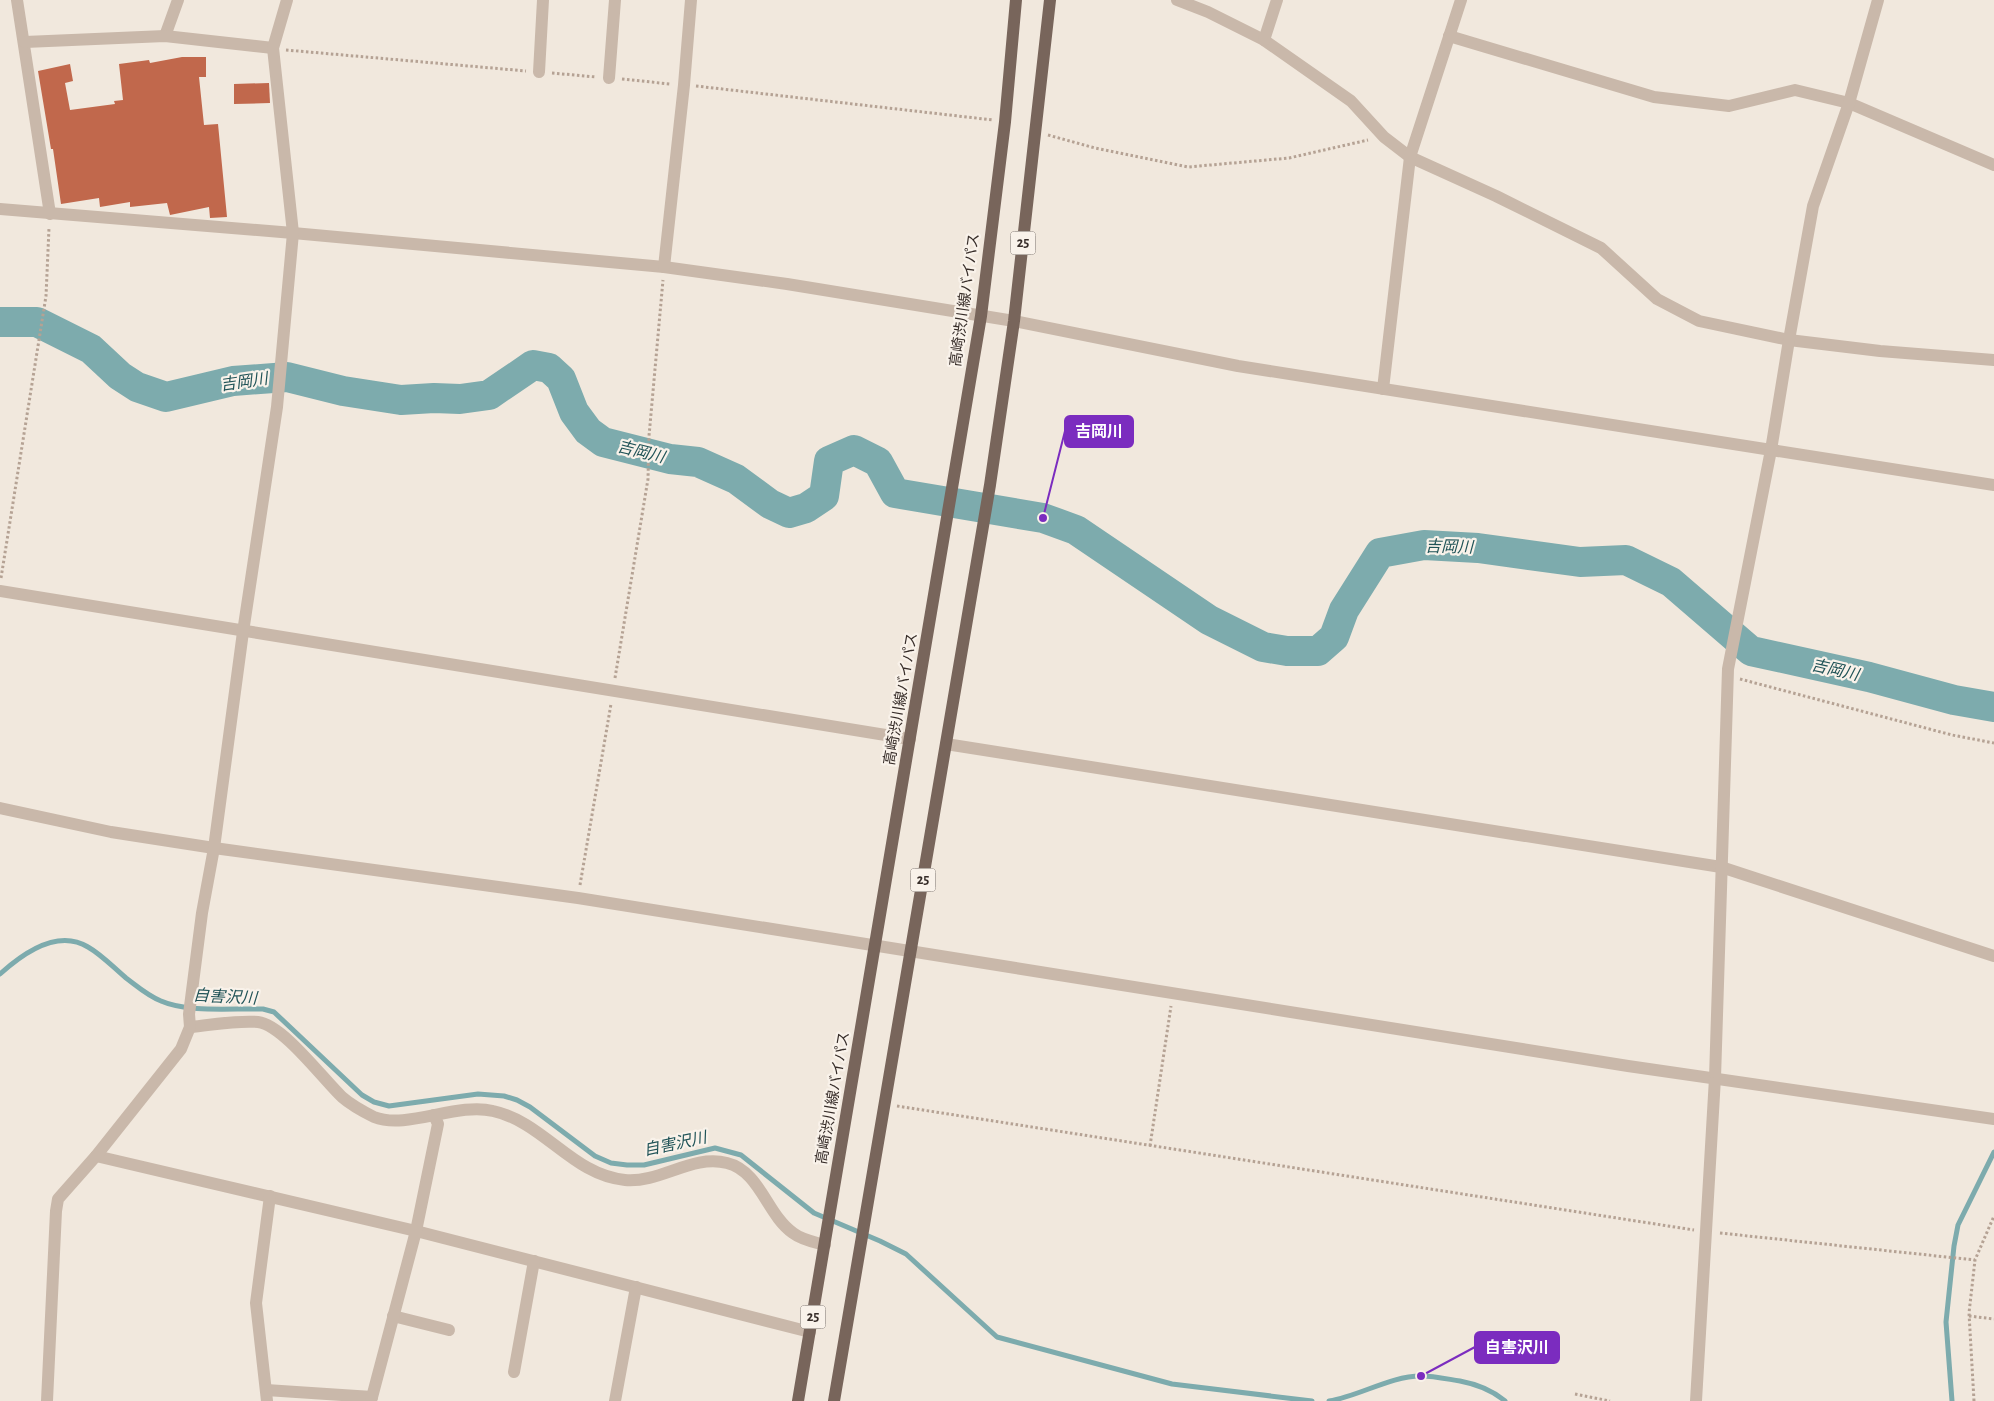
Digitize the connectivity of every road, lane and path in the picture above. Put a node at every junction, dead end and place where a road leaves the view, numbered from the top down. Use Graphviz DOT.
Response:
graph roads {
  1 [pos="17,0"];
  2 [pos="178,0"];
  3 [pos="287,0"];
  4 [pos="543,0"];
  5 [pos="615,0"];
  6 [pos="691,0"];
  7 [pos="1016,0"];
  8 [pos="1050,0"];
  9 [pos="1176,0"];
  10 [pos="1278,0"];
  11 [pos="1461,0"];
  12 [pos="1874,1"];
  13 [pos="165,36"];
  14 [pos="1449,36"];
  15 [pos="1264,40"];
  16 [pos="25,42"];
  17 [pos="272,48"];
  18 [pos="539,72"];
  19 [pos="609,78"];
  20 [pos="684,85"];
  21 [pos="1849,103"];
  22 [pos="1005,122"];
  23 [pos="1036,131"];
  24 [pos="1384,137"];
  25 [pos="1410,157"];
  26 [pos="1994,165"];
  27 [pos="0,209"];
  28 [pos="50,214"];
  29 [pos="293,233"];
  30 [pos="664,268"];
  31 [pos="981,316"];
  32 [pos="1014,321"];
  33 [pos="1788,340"];
  34 [pos="1994,360"];
  35 [pos="1382,389"];
  36 [pos="1771,450"];
  37 [pos="648,479"];
  38 [pos="1994,486"];
  39 [pos="0,586"];
  40 [pos="0,591"];
  41 [pos="243,632"];
  42 [pos="1728,672"];
  43 [pos="910,739"];
  44 [pos="1994,743"];
  45 [pos="946,744"];
  46 [pos="0,808"];
  47 [pos="214,848"];
  48 [pos="1721,867"];
  49 [pos="875,946"];
  50 [pos="911,951"];
  51 [pos="1994,956"];
  52 [pos="1173,992"];
  53 [pos="190,1020"];
  54 [pos="1715,1078"];
  55 [pos="885,1104"];
  56 [pos="434,1115"];
  57 [pos="1994,1119"];
  58 [pos="1150,1146"];
  59 [pos="96,1156"];
  60 [pos="270,1196"];
  61 [pos="1994,1216"];
  62 [pos="416,1231"];
  63 [pos="1705,1232"];
  64 [pos="826,1239"];
  65 [pos="1975,1260"];
  66 [pos="534,1261"];
  67 [pos="636,1287"];
  68 [pos="393,1316"];
  69 [pos="1969,1316"];
  70 [pos="1994,1319"];
  71 [pos="449,1330"];
  72 [pos="810,1332"];
  73 [pos="514,1372"];
  74 [pos="1574,1394"];
  75 [pos="267,1396"];
  76 [pos="372,1399"];
  77 [pos="47,1401"];
  78 [pos="615,1401"];
  79 [pos="798,1401"];
  80 [pos="834,1401"];
  81 [pos="1610,1401"];
  82 [pos="1696,1401"];
  83 [pos="1974,1401"];
  1 -- 16 [label="street"];
  2 -- 13 [label="street"];
  3 -- 17 [label="street"];
  4 -- 18 [label="street"];
  5 -- 19 [label="street"];
  6 -- 20 [label="street"];
  7 -- 22 [label="main road, 高崎渋川線バイパス / 25"];
  8 -- 23 [label="main road, 25"];
  9 -- 15 [label="street"];
  10 -- 15 [label="street"];
  11 -- 14 [label="street"];
  12 -- 21 [label="street"];
  13 -- 16 [label="street"];
  13 -- 17 [label="street"];
  14 -- 21 [label="street"];
  14 -- 25 [label="street"];
  15 -- 24 [label="street"];
  16 -- 28 [label="street"];
  17 -- 18 [label="path"];
  17 -- 29 [label="street"];
  18 -- 19 [label="path"];
  19 -- 20 [label="path"];
  20 -- 22 [label="path"];
  20 -- 30 [label="street"];
  21 -- 26 [label="street"];
  21 -- 33 [label="street"];
  22 -- 31 [label="main road, 高崎渋川線バイパス / 25"];
  23 -- 24 [label="path"];
  23 -- 32 [label="main road, 25"];
  24 -- 25 [label="street"];
  25 -- 33 [label="street"];
  25 -- 35 [label="street"];
  27 -- 28 [label="street"];
  28 -- 29 [label="street"];
  28 -- 39 [label="path"];
  29 -- 30 [label="street"];
  29 -- 41 [label="street"];
  30 -- 31 [label="street"];
  30 -- 37 [label="path"];
  31 -- 32 [label="street"];
  31 -- 43 [label="main road, 高崎渋川線バイパス / 25"];
  32 -- 35 [label="street"];
  32 -- 45 [label="main road, 25"];
  33 -- 34 [label="street"];
  33 -- 36 [label="street"];
  35 -- 36 [label="street"];
  36 -- 38 [label="street"];
  36 -- 42 [label="street"];
  40 -- 41 [label="street"];
  41 -- 43 [label="street"];
  41 -- 47 [label="street"];
  42 -- 44 [label="path"];
  42 -- 48 [label="street"];
  43 -- 49 [label="main road, 高崎渋川線バイパス / 25"];
  45 -- 48 [label="street"];
  45 -- 50 [label="main road, 25"];
  46 -- 47 [label="street"];
  47 -- 49 [label="street"];
  47 -- 53 [label="street"];
  48 -- 51 [label="street"];
  48 -- 54 [label="street"];
  49 -- 50 [label="street"];
  49 -- 64 [label="main road, 高崎渋川線バイパス / 25"];
  50 -- 52 [label="street"];
  50 -- 55 [label="main road, 25"];
  52 -- 54 [label="street"];
  52 -- 58 [label="path"];
  53 -- 56 [label="street"];
  53 -- 59 [label="street"];
  54 -- 57 [label="street"];
  54 -- 63 [label="street"];
  55 -- 58 [label="path"];
  55 -- 80 [label="main road, 25"];
  56 -- 62 [label="street"];
  56 -- 64 [label="street"];
  58 -- 63 [label="path"];
  59 -- 60 [label="street"];
  59 -- 77 [label="street"];
  60 -- 62 [label="street"];
  60 -- 75 [label="street"];
  61 -- 65 [label="path"];
  62 -- 66 [label="street"];
  62 -- 68 [label="street"];
  63 -- 65 [label="path"];
  63 -- 82 [label="street"];
  64 -- 72 [label="main road, 高崎渋川線バイパス / 25"];
  65 -- 69 [label="path"];
  66 -- 67 [label="street"];
  66 -- 73 [label="street"];
  67 -- 72 [label="street"];
  67 -- 78 [label="street"];
  68 -- 71 [label="street"];
  68 -- 76 [label="street"];
  69 -- 70 [label="path"];
  69 -- 83 [label="path"];
  72 -- 79 [label="main road, 高崎渋川線バイパス / 25"];
  74 -- 81 [label="path"];
  75 -- 76 [label="street"];
}
